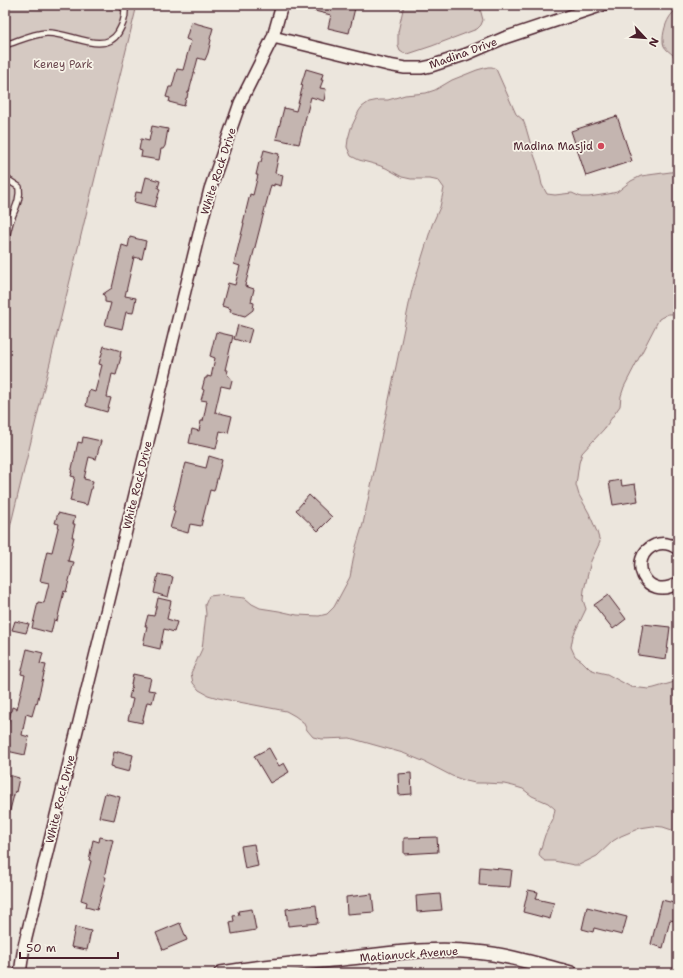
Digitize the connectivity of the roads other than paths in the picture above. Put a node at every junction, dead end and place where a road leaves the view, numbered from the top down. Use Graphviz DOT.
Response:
graph roads {
  1 [pos="121,5"];
  2 [pos="282,5"];
  3 [pos="603,5"];
  4 [pos="273,37"];
  5 [pos="5,45"];
  6 [pos="5,178"];
  7 [pos="5,244"];
  8 [pos="678,549"];
  9 [pos="678,584"];
  10 [pos="20,973"];
  11 [pos="221,973"];
  12 [pos="571,973"];
  1 -- 5 [label="lane"];
  2 -- 4 [label="street, White Rock Drive"];
  3 -- 4 [label="street, Madina Drive"];
  4 -- 10 [label="street, White Rock Drive"];
  6 -- 7 [label="lane"];
  8 -- 9 [label="street"];
  11 -- 12 [label="street, Matianuck Avenue"];
}
